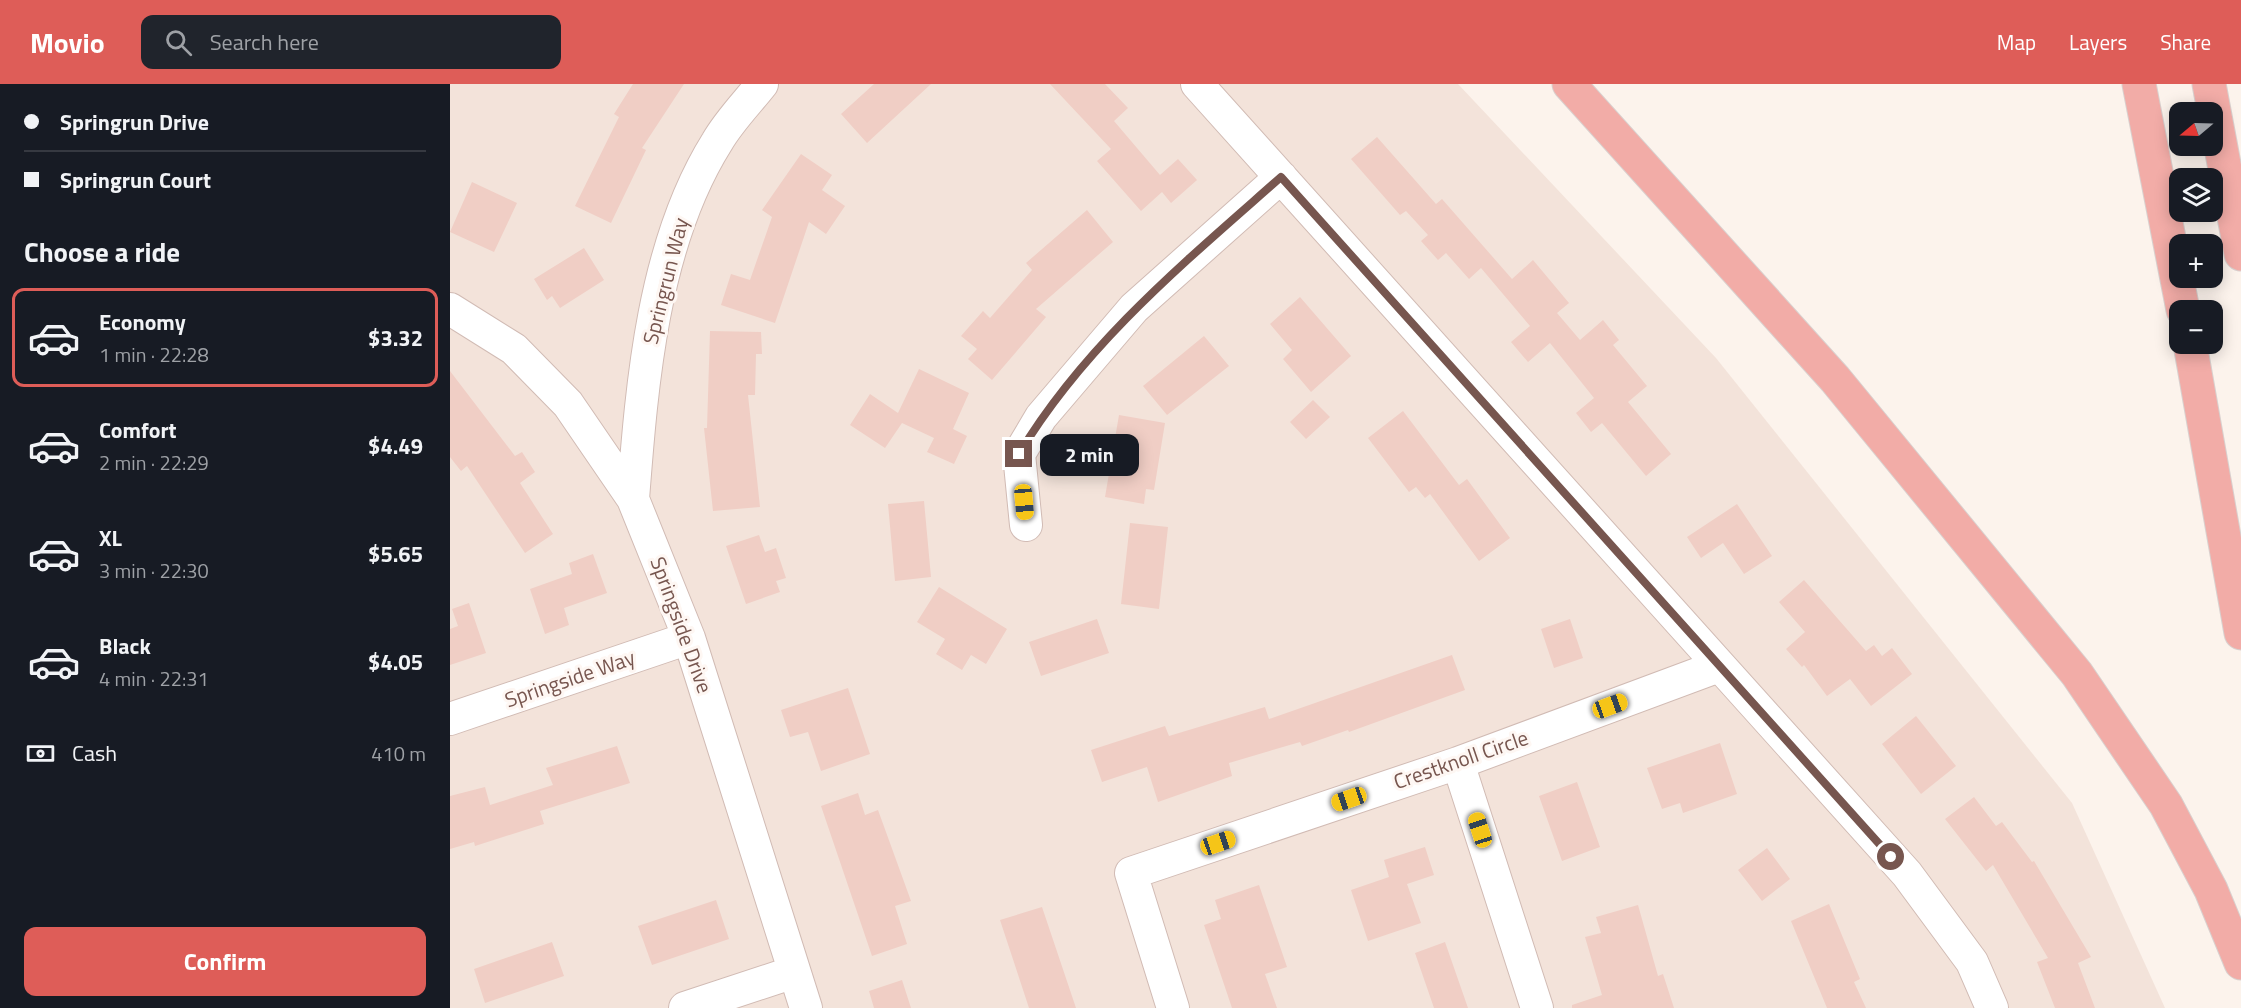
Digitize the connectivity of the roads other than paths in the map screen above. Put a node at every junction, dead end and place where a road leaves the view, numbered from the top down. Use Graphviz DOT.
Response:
graph roads {
  1 [pos="762,84"];
  2 [pos="1197,84"];
  3 [pos="1569,84"];
  4 [pos="1584,84"];
  5 [pos="2139,84"];
  6 [pos="2209,84"];
  7 [pos="1611,130"];
  8 [pos="1281,177"];
  9 [pos="2241,254"];
  10 [pos="2181,300"];
  11 [pos="450,309"];
  12 [pos="2192,354"];
  13 [pos="633,500"];
  14 [pos="1026,525"];
  15 [pos="2241,633"];
  16 [pos="689,638"];
  17 [pos="1719,666"];
  18 [pos="450,719"];
  19 [pos="1458,763"];
  20 [pos="2241,963"];
  21 [pos="794,972"];
  22 [pos="685,1008"];
  23 [pos="806,1008"];
  24 [pos="1173,1008"];
  25 [pos="1537,1008"];
  26 [pos="1992,1008"];
  1 -- 13 [label="street, Springrun Way"];
  2 -- 8 [label="street"];
  3 -- 7 [label="highway"];
  4 -- 7 [label="street"];
  5 -- 10 [label="highway"];
  6 -- 9 [label="highway"];
  7 -- 20 [label="highway"];
  8 -- 14 [label="street"];
  8 -- 17 [label="street"];
  11 -- 13 [label="street, Springside Drive"];
  12 -- 15 [label="highway"];
  13 -- 16 [label="street, Springside Drive"];
  16 -- 18 [label="street, Springside Way"];
  16 -- 21 [label="street, Springside Drive"];
  17 -- 19 [label="street, Crestknoll Circle"];
  17 -- 26 [label="street"];
  19 -- 24 [label="street, Crestknoll Circle"];
  19 -- 25 [label="street"];
  21 -- 22 [label="street"];
  21 -- 23 [label="street, Springside Drive"];
}
